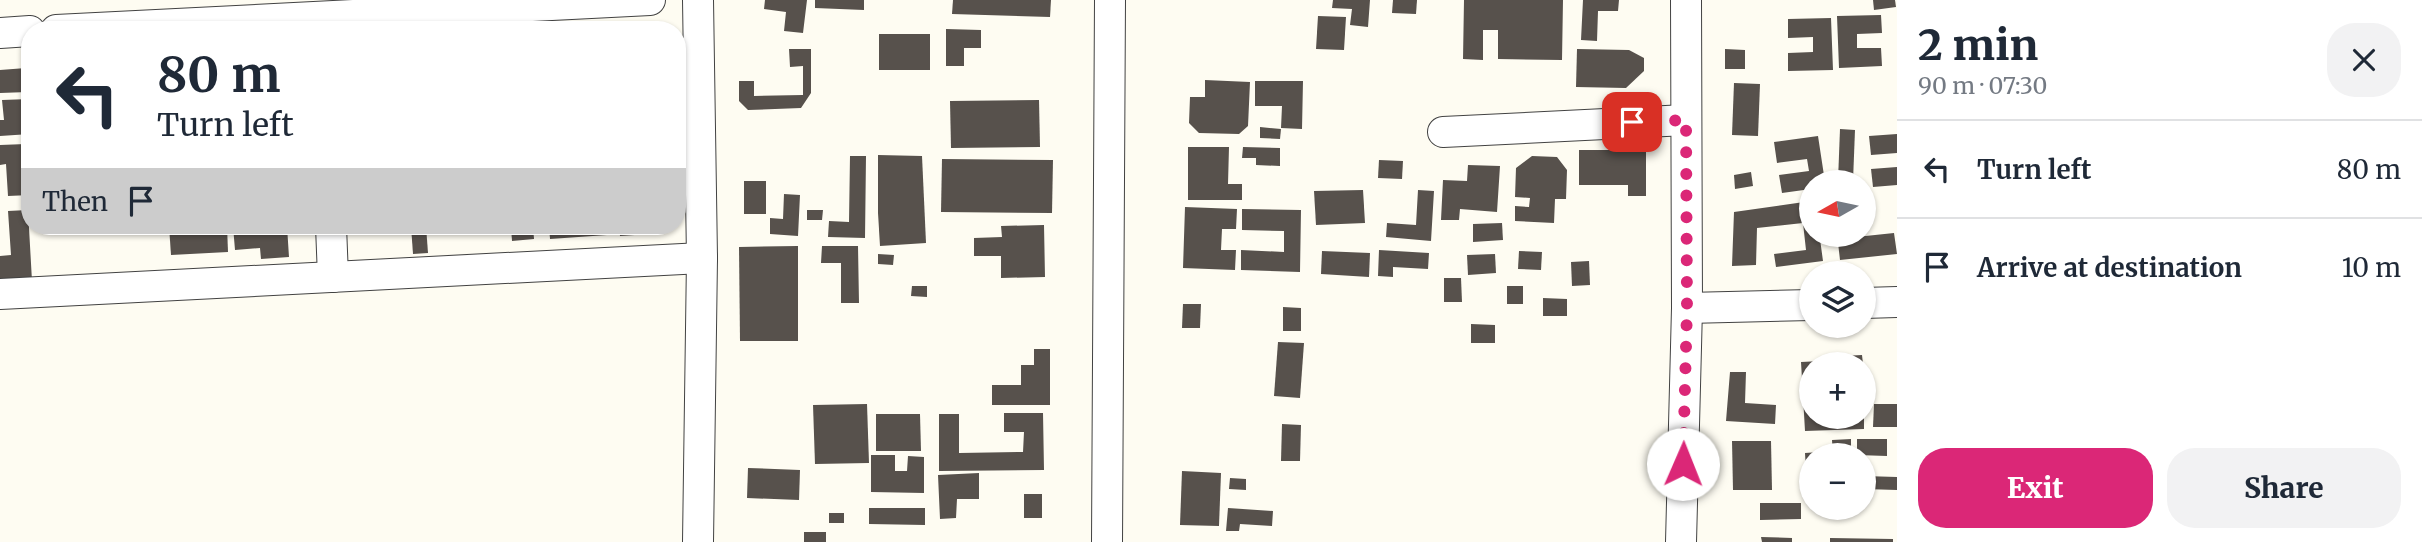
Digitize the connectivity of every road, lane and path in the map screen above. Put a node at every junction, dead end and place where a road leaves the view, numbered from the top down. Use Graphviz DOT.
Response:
graph roads {
  1 [pos="650,0"];
  2 [pos="698,0"];
  3 [pos="1110,0"];
  4 [pos="1686,0"];
  5 [pos="353,21"];
  6 [pos="21,32"];
  7 [pos="0,33"];
  8 [pos="1686,120"];
  9 [pos="1443,132"];
  10 [pos="331,235"];
  11 [pos="702,258"];
  12 [pos="333,277"];
  13 [pos="0,294"];
  14 [pos="1897,302"];
  15 [pos="1876,303"];
  16 [pos="1799,304"];
  17 [pos="1687,308"];
  18 [pos="698,542"];
  19 [pos="1107,542"];
  20 [pos="1681,542"];
  1 -- 5 [label="street"];
  2 -- 11 [label="street"];
  3 -- 19 [label="street"];
  4 -- 8 [label="street"];
  6 -- 7 [label="street"];
  8 -- 9 [label="street"];
  8 -- 17 [label="street"];
  10 -- 12 [label="street"];
  11 -- 12 [label="street"];
  11 -- 18 [label="street"];
  12 -- 13 [label="street"];
  14 -- 15 [label="street"];
  16 -- 17 [label="street"];
  17 -- 20 [label="street"];
}
